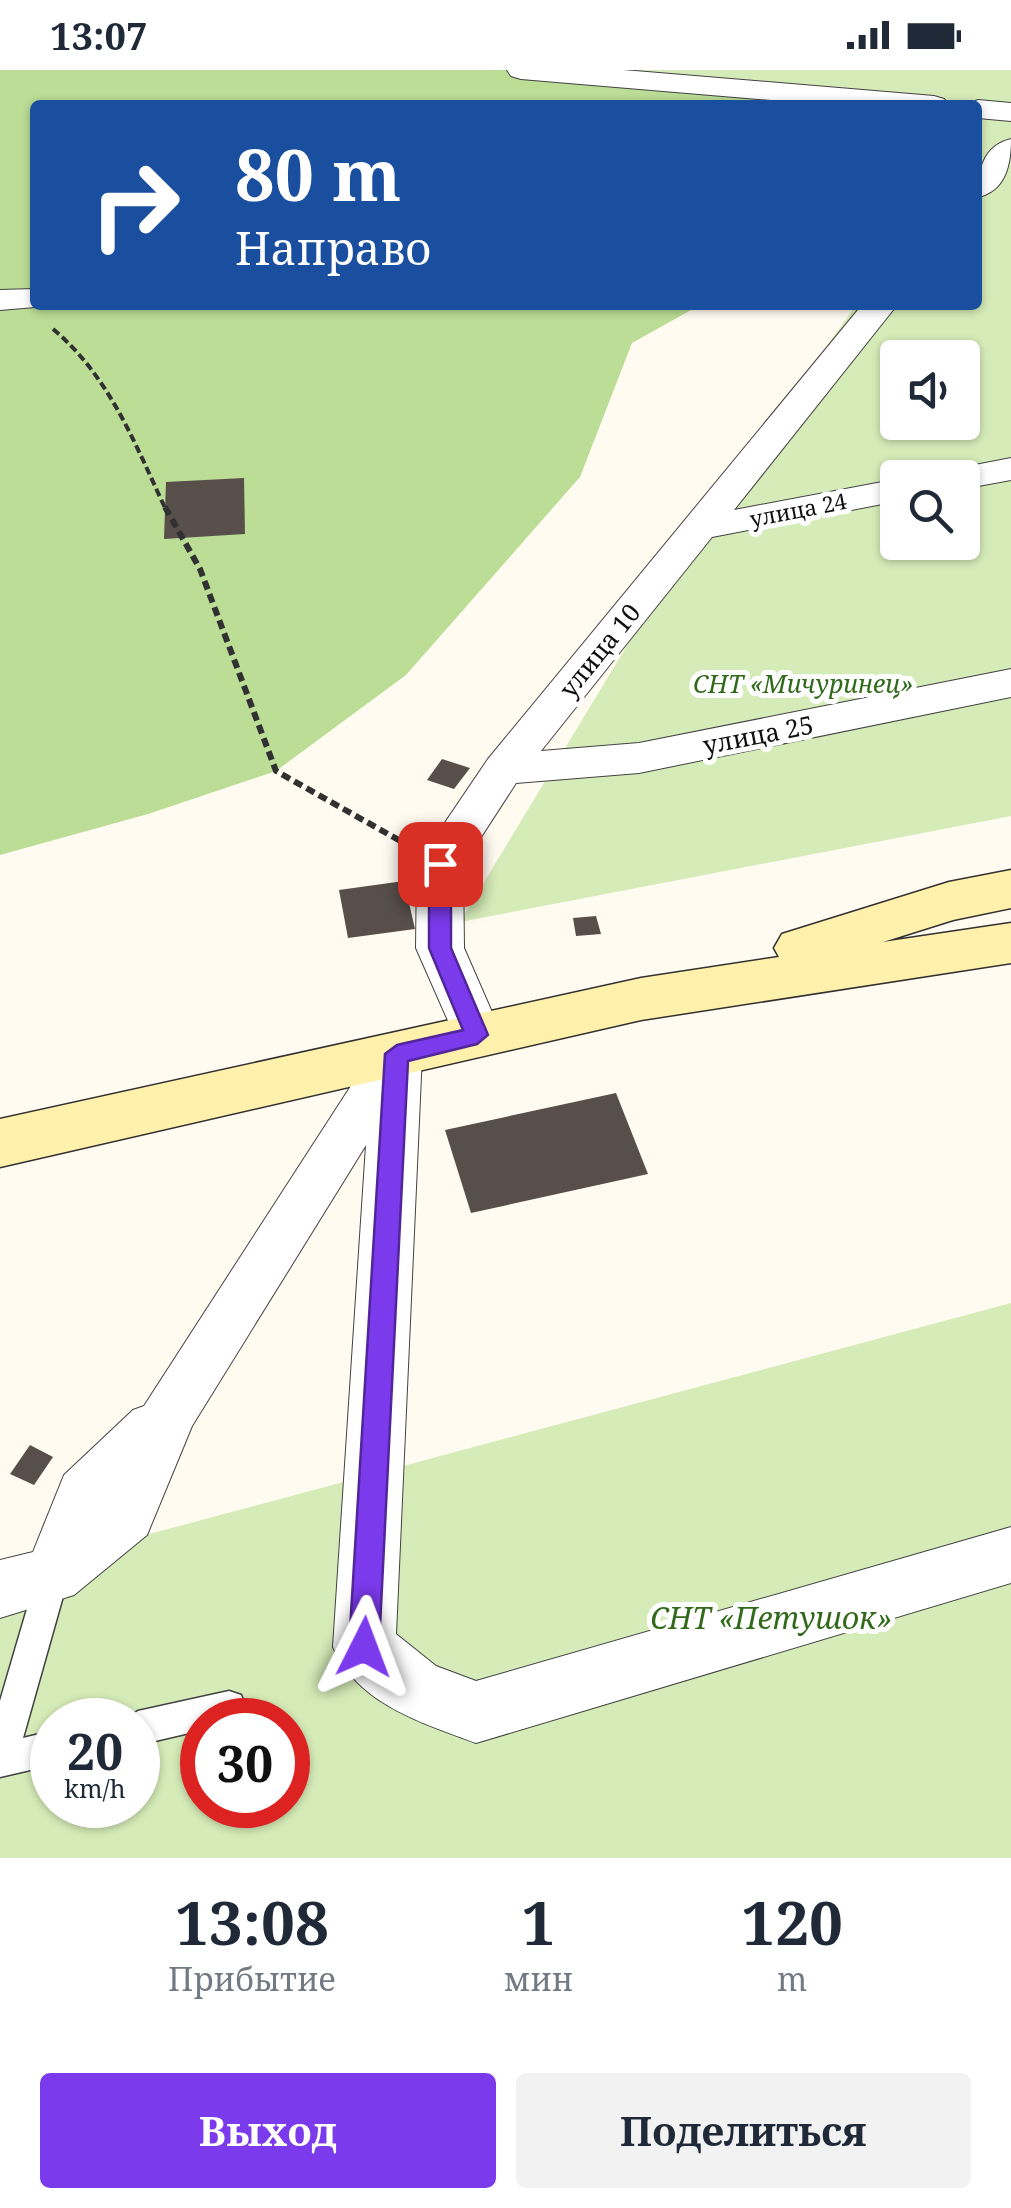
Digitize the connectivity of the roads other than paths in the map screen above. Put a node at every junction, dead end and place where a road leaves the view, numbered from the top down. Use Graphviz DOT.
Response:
graph roads {
  1 [pos="521,70"];
  2 [pos="875,100"];
  3 [pos="982,109"];
  4 [pos="1011,112"];
  5 [pos="1011,148"];
  6 [pos="982,183"];
  7 [pos="876,310"];
  8 [pos="1011,469"];
  9 [pos="980,475"];
  10 [pos="880,493"];
  11 [pos="698,528"];
  12 [pos="1011,683"];
  13 [pos="502,768"];
  14 [pos="1011,888"];
  15 [pos="1011,943"];
  16 [pos="641,999"];
  17 [pos="477,1035"];
  18 [pos="397,1054"];
  19 [pos="0,1142"];
  20 [pos="1011,1556"];
  21 [pos="27,1582"];
  22 [pos="30,1753"];
  23 [pos="0,1759"];
  1 -- 2 [label="street"];
  3 -- 4 [label="street"];
  5 -- 6 [label="street"];
  7 -- 11 [label="street, улица 10"];
  8 -- 9 [label="street"];
  10 -- 11 [label="street, улица 24"];
  11 -- 13 [label="street, улица 10"];
  12 -- 13 [label="street, улица 25"];
  13 -- 17 [label="street, улица 10"];
  14 -- 16 [label="main road"];
  15 -- 16 [label="main road"];
  16 -- 17 [label="main road"];
  17 -- 18 [label="main road"];
  18 -- 19 [label="main road"];
  18 -- 20 [label="street"];
  18 -- 21 [label="street"];
  21 -- 23 [label="lane"];
  22 -- 23 [label="lane"];
}
